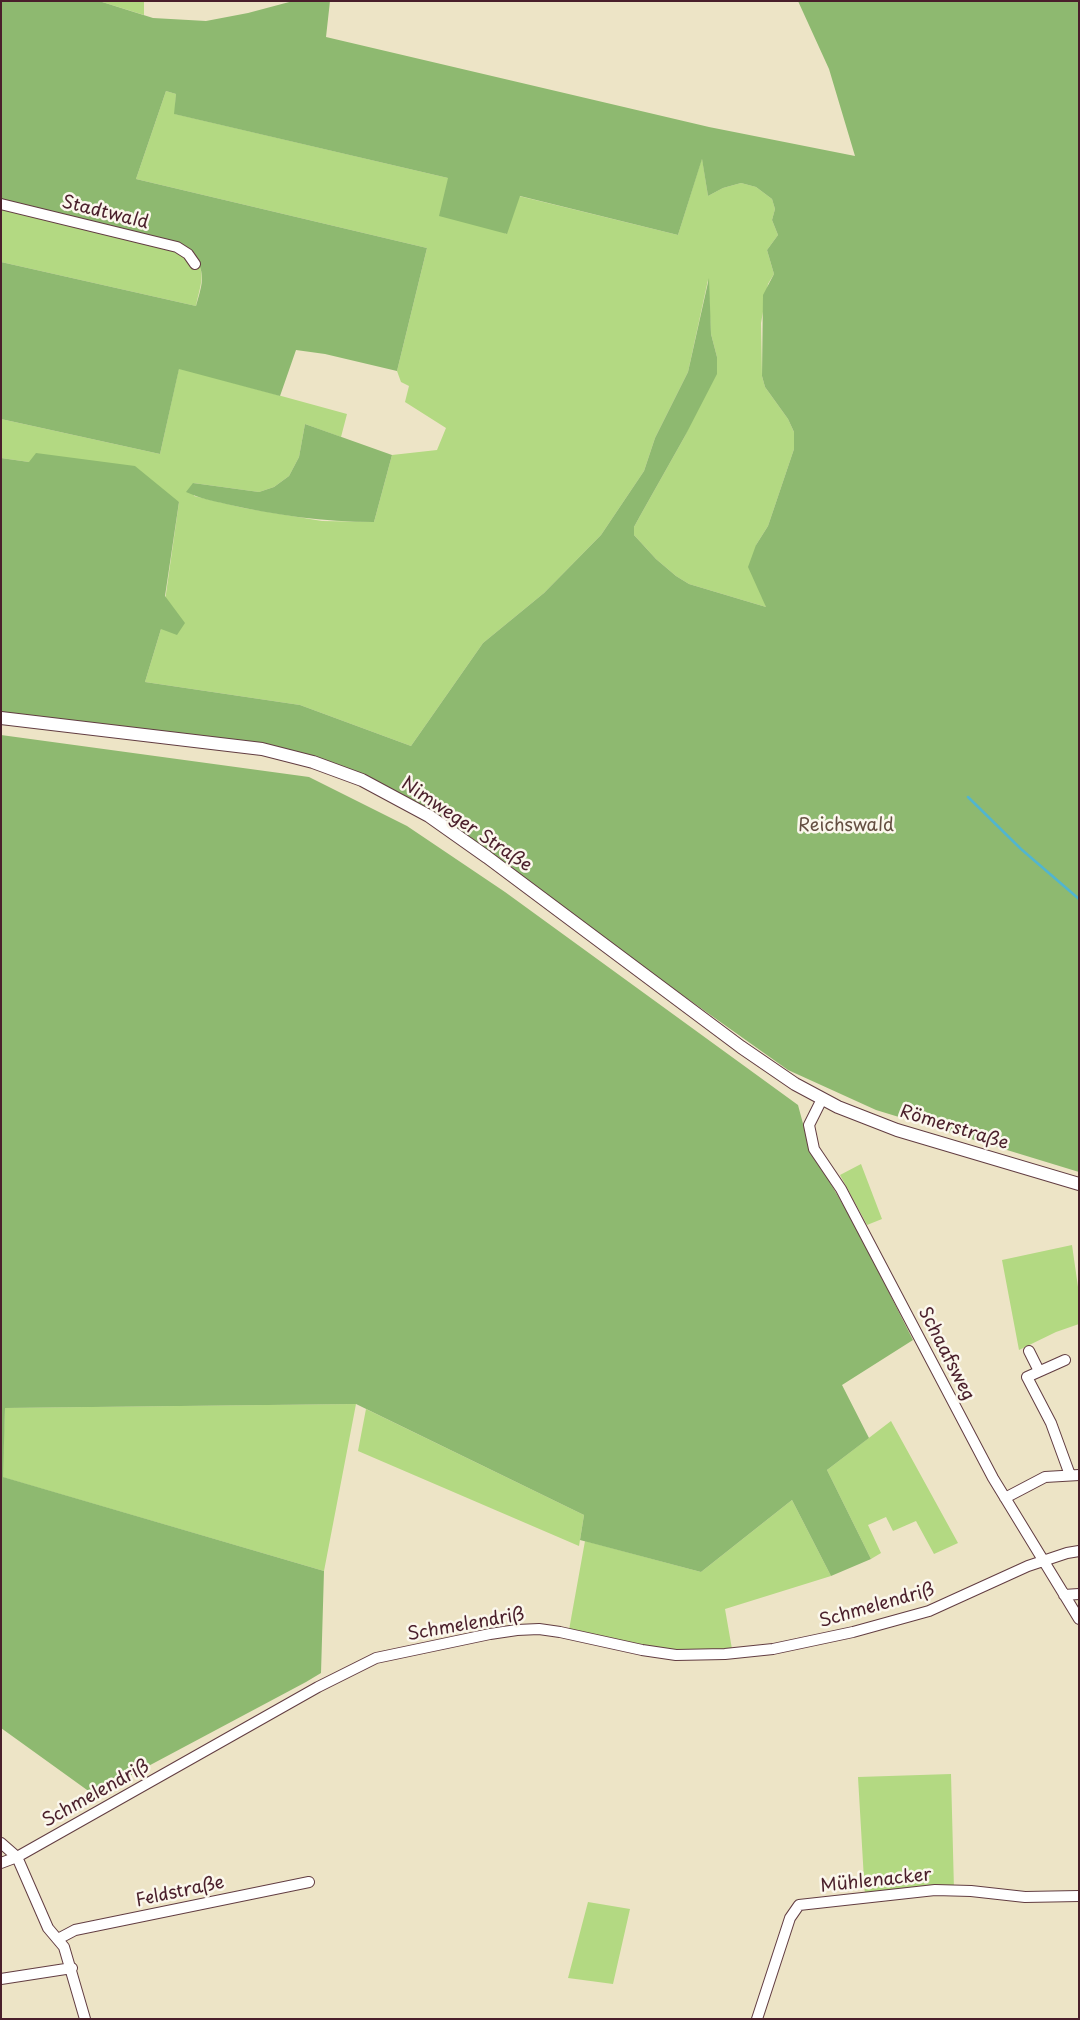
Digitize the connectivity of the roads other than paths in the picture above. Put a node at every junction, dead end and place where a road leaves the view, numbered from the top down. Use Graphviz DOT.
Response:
graph roads {
  1 [pos="1,204"];
  2 [pos="195,264"];
  3 [pos="1,718"];
  4 [pos="822,1099"];
  5 [pos="1079,1184"];
  6 [pos="1029,1351"];
  7 [pos="1065,1360"];
  8 [pos="1039,1371"];
  9 [pos="1074,1475"];
  10 [pos="1005,1498"];
  11 [pos="1079,1551"];
  12 [pos="1044,1561"];
  13 [pos="1079,1594"];
  14 [pos="1064,1596"];
  15 [pos="1079,1619"];
  16 [pos="1,1843"];
  17 [pos="17,1857"];
  18 [pos="1,1862"];
  19 [pos="310,1882"];
  20 [pos="1079,1896"];
  21 [pos="58,1939"];
  22 [pos="72,1968"];
  23 [pos="1,1979"];
  24 [pos="85,2019"];
  25 [pos="757,2019"];
  1 -- 2 [label="street, Stadtwald"];
  3 -- 4 [label="main road, Nimweger Straße"];
  4 -- 5 [label="main road, Römerstraße"];
  4 -- 10 [label="street, Schaafsweg"];
  6 -- 8 [label="street"];
  7 -- 8 [label="street"];
  8 -- 9 [label="street"];
  9 -- 10 [label="street"];
  10 -- 12 [label="street, Schaafsweg"];
  11 -- 12 [label="street, Schmelendriß"];
  12 -- 14 [label="street, Schaafsweg"];
  12 -- 17 [label="street, Schmelendriß"];
  13 -- 14 [label="street"];
  14 -- 15 [label="street, Schaafsweg"];
  16 -- 17 [label="street"];
  17 -- 18 [label="street, Schmelendriß"];
  17 -- 21 [label="street"];
  19 -- 21 [label="street, Feldstraße"];
  20 -- 25 [label="street, Mühlenacker"];
  21 -- 22 [label="street"];
  22 -- 23 [label="street"];
  22 -- 24 [label="street"];
}
